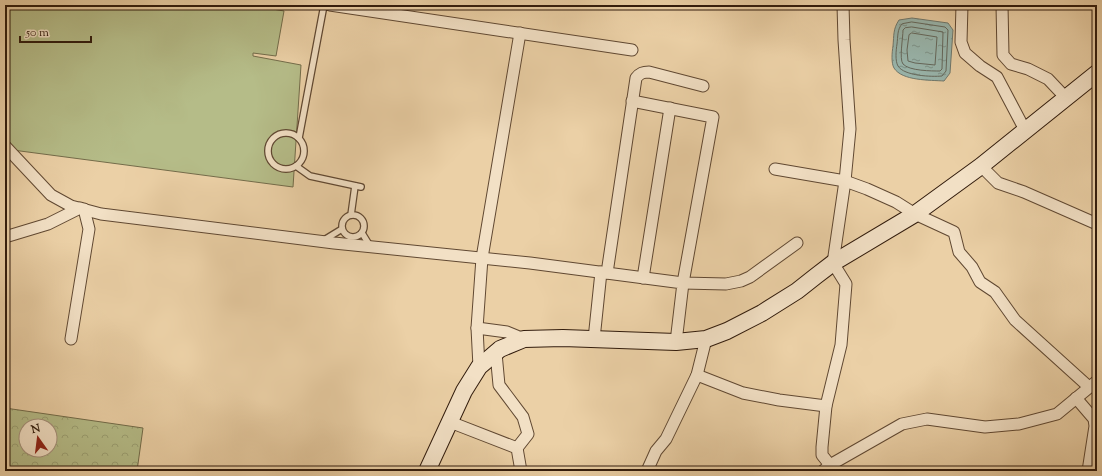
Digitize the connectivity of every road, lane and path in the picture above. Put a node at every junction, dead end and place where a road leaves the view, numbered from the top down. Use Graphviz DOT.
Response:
graph roads {
  1 [pos="324,5"];
  2 [pos="330,5"];
  3 [pos="843,5"];
  4 [pos="962,5"];
  5 [pos="1002,5"];
  6 [pos="392,10"];
  7 [pos="520,33"];
  8 [pos="632,50"];
  9 [pos="1097,73"];
  10 [pos="703,86"];
  11 [pos="1066,98"];
  12 [pos="632,100"];
  13 [pos="670,108"];
  14 [pos="1025,130"];
  15 [pos="299,138"];
  16 [pos="5,146"];
  17 [pos="296,166"];
  18 [pos="980,166"];
  19 [pos="775,169"];
  20 [pos="845,182"];
  21 [pos="82,209"];
  22 [pos="915,214"];
  23 [pos="351,215"];
  24 [pos="1097,224"];
  25 [pos="342,229"];
  26 [pos="362,233"];
  27 [pos="5,237"];
  28 [pos="322,241"];
  29 [pos="797,243"];
  30 [pos="371,246"];
  31 [pos="482,258"];
  32 [pos="833,263"];
  33 [pos="604,272"];
  34 [pos="643,278"];
  35 [pos="683,283"];
  36 [pos="477,328"];
  37 [pos="71,339"];
  38 [pos="524,339"];
  39 [pos="594,339"];
  40 [pos="706,339"];
  41 [pos="676,342"];
  42 [pos="496,353"];
  43 [pos="479,367"];
  44 [pos="697,375"];
  45 [pos="1093,384"];
  46 [pos="1076,398"];
  47 [pos="826,406"];
  48 [pos="1096,419"];
  49 [pos="450,422"];
  50 [pos="517,448"];
  51 [pos="827,468"];
  52 [pos="428,471"];
  53 [pos="521,471"];
  54 [pos="647,471"];
  55 [pos="1088,471"];
  1 -- 15 [label="lane"];
  2 -- 6 [label="street"];
  3 -- 20 [label="street"];
  4 -- 14 [label="street"];
  5 -- 11 [label="street"];
  6 -- 7 [label="street"];
  7 -- 8 [label="street"];
  7 -- 31 [label="street"];
  9 -- 11 [label="main road"];
  10 -- 12 [label="street"];
  11 -- 14 [label="main road"];
  12 -- 13 [label="street"];
  12 -- 33 [label="street"];
  13 -- 34 [label="street"];
  13 -- 35 [label="street"];
  14 -- 18 [label="main road"];
  15 -- 17 [label="lane"];
  15 -- 17 [label="lane"];
  16 -- 21 [label="street"];
  17 -- 23 [label="lane"];
  18 -- 22 [label="main road"];
  18 -- 24 [label="street"];
  19 -- 20 [label="street"];
  20 -- 22 [label="street"];
  20 -- 32 [label="street"];
  21 -- 27 [label="street"];
  21 -- 28 [label="street"];
  21 -- 37 [label="street"];
  22 -- 32 [label="main road"];
  22 -- 45 [label="street"];
  23 -- 25 [label="lane"];
  23 -- 26 [label="lane"];
  25 -- 26 [label="lane"];
  25 -- 28 [label="lane"];
  26 -- 30 [label="lane"];
  28 -- 30 [label="street"];
  29 -- 35 [label="street"];
  30 -- 31 [label="street"];
  31 -- 33 [label="street"];
  31 -- 36 [label="street"];
  32 -- 40 [label="main road"];
  32 -- 47 [label="street"];
  33 -- 34 [label="street"];
  33 -- 39 [label="street"];
  34 -- 35 [label="street"];
  35 -- 41 [label="street"];
  36 -- 38 [label="street"];
  36 -- 43 [label="street"];
  38 -- 39 [label="main road"];
  38 -- 42 [label="main road"];
  39 -- 41 [label="main road"];
  40 -- 41 [label="main road"];
  40 -- 44 [label="street"];
  42 -- 43 [label="main road"];
  42 -- 50 [label="street"];
  43 -- 49 [label="main road"];
  44 -- 47 [label="street"];
  44 -- 54 [label="street"];
  45 -- 46 [label="street"];
  46 -- 48 [label="street"];
  46 -- 51 [label="street"];
  47 -- 51 [label="street"];
  48 -- 55 [label="street"];
  49 -- 50 [label="street"];
  49 -- 52 [label="main road"];
  50 -- 53 [label="street"];
}
